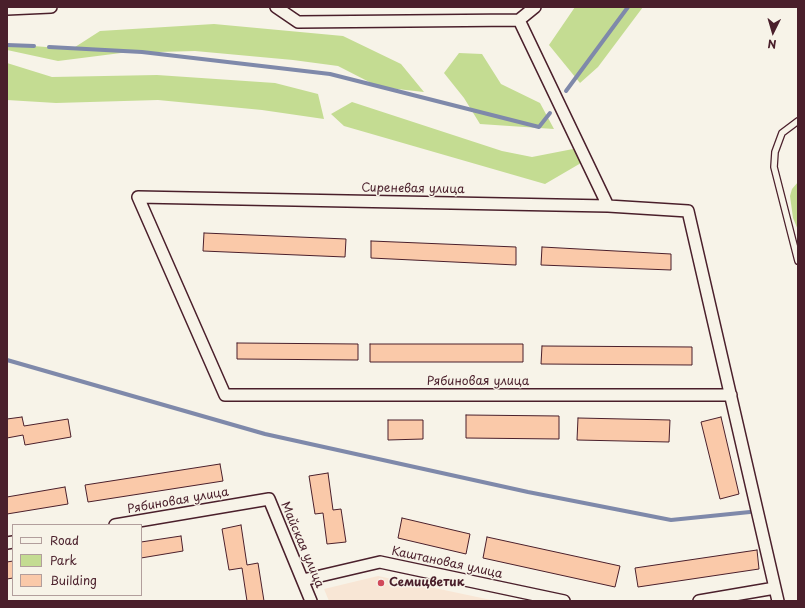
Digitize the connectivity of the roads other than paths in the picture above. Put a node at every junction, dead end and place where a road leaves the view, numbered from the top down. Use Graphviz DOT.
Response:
graph roads {
  1 [pos="51,7"];
  2 [pos="276,7"];
  3 [pos="534,7"];
  4 [pos="7,9"];
  5 [pos="519,20"];
  6 [pos="798,121"];
  7 [pos="608,206"];
  8 [pos="798,261"];
  9 [pos="225,395"];
  10 [pos="731,395"];
  11 [pos="269,499"];
  12 [pos="121,524"];
  13 [pos="303,580"];
  14 [pos="775,588"];
  15 [pos="311,601"];
  16 [pos="564,601"];
  17 [pos="699,601"];
  18 [pos="778,601"];
  1 -- 4 [label="street"];
  2 -- 5 [label="street"];
  3 -- 5 [label="street"];
  5 -- 7 [label="street"];
  6 -- 8 [label="lane"];
  7 -- 9 [label="street, Сиреневая улица"];
  7 -- 10 [label="street, Сиреневая улица"];
  9 -- 10 [label="street, Рябиновая улица"];
  10 -- 14 [label="street"];
  11 -- 12 [label="street, Рябиновая улица"];
  11 -- 13 [label="street, Майская улица"];
  13 -- 15 [label="street, Майская улица"];
  13 -- 16 [label="street, Каштановая улица"];
  14 -- 17 [label="street"];
  14 -- 18 [label="street"];
}
